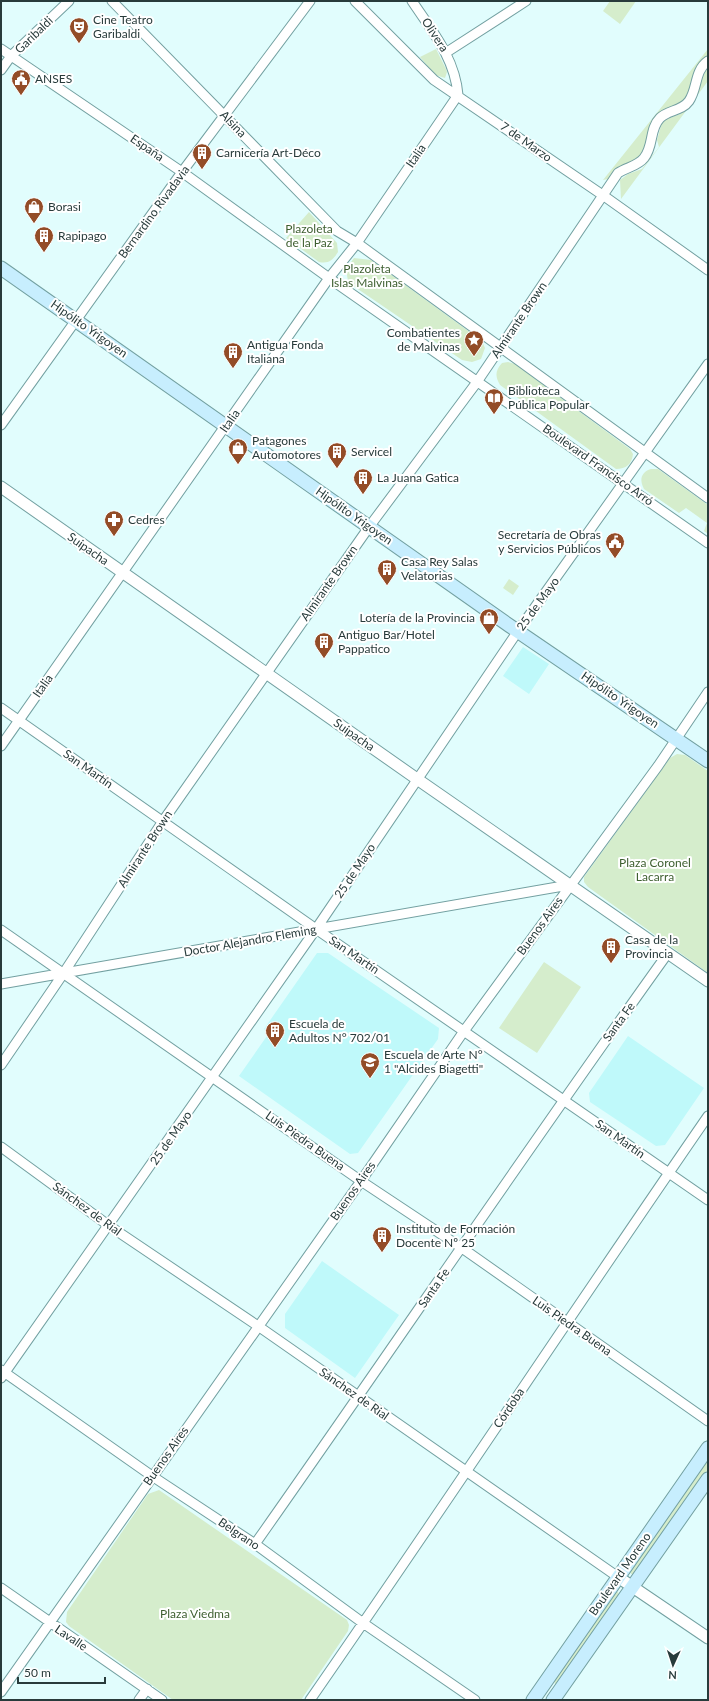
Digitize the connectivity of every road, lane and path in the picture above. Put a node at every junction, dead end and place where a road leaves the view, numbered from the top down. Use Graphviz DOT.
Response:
graph roads {
  1 [pos="69,1"];
  2 [pos="112,1"];
  3 [pos="310,1"];
  4 [pos="355,1"];
  5 [pos="412,1"];
  6 [pos="526,1"];
  7 [pos="1,49"];
  8 [pos="447,52"];
  9 [pos="11,56"];
  10 [pos="708,61"];
  11 [pos="1,70"];
  12 [pos="458,95"];
  13 [pos="224,115"];
  14 [pos="182,172"];
  15 [pos="604,196"];
  16 [pos="357,243"];
  17 [pos="1,268"];
  18 [pos="708,270"];
  19 [pos="329,278"];
  20 [pos="76,320"];
  21 [pos="501,346"];
  22 [pos="708,364"];
  23 [pos="477,382"];
  24 [pos="1,425"];
  25 [pos="225,426"];
  26 [pos="645,453"];
  27 [pos="624,483"];
  28 [pos="1,487"];
  29 [pos="708,498"];
  30 [pos="369,527"];
  31 [pos="708,543"];
  32 [pos="122,573"];
  33 [pos="518,631"];
  34 [pos="266,673"];
  35 [pos="708,692"];
  36 [pos="1,708"];
  37 [pos="19,721"];
  38 [pos="675,738"];
  39 [pos="1,746"];
  40 [pos="708,761"];
  41 [pos="417,779"];
  42 [pos="163,821"];
  43 [pos="569,885"];
  44 [pos="316,929"];
  45 [pos="1,930"];
  46 [pos="668,953"];
  47 [pos="63,974"];
  48 [pos="708,981"];
  49 [pos="1,984"];
  50 [pos="464,1031"];
  51 [pos="1,1065"];
  52 [pos="214,1077"];
  53 [pos="563,1099"];
  54 [pos="708,1116"];
  55 [pos="1,1147"];
  56 [pos="669,1173"];
  57 [pos="361,1181"];
  58 [pos="708,1200"];
  59 [pos="108,1226"];
  60 [pos="462,1248"];
  61 [pos="565,1322"];
  62 [pos="258,1326"];
  63 [pos="2,1373"];
  64 [pos="358,1397"];
  65 [pos="708,1421"];
  66 [pos="708,1448"];
  67 [pos="466,1472"];
  68 [pos="152,1476"];
  69 [pos="708,1479"];
  70 [pos="255,1544"];
  71 [pos="618,1578"];
  72 [pos="634,1586"];
  73 [pos="1,1588"];
  74 [pos="50,1623"];
  75 [pos="363,1623"];
  76 [pos="708,1638"];
  77 [pos="147,1689"];
  78 [pos="1,1692"];
  79 [pos="139,1700"];
  80 [pos="162,1700"];
  81 [pos="310,1700"];
  82 [pos="475,1700"];
  83 [pos="533,1700"];
  84 [pos="554,1700"];
  1 -- 9 [label="street, Garibaldi"];
  2 -- 13 [label="street, Alsina"];
  3 -- 13 [label="street, Bernardino Rivadavia"];
  4 -- 12 [label="street, 7 de Marzo"];
  5 -- 8 [label="street, Olivera"];
  6 -- 8 [label="street"];
  7 -- 9 [label="street, España"];
  8 -- 12 [label="street, Olivera"];
  9 -- 11 [label="street, Garibaldi"];
  9 -- 14 [label="street, España"];
  10 -- 15 [label="street, Almirante Brown"];
  12 -- 15 [label="street, 7 de Marzo"];
  12 -- 16 [label="street, Italia"];
  13 -- 14 [label="street, Bernardino Rivadavia"];
  13 -- 16 [label="street, Alsina"];
  14 -- 19 [label="street, España"];
  14 -- 20 [label="street, Bernardino Rivadavia"];
  15 -- 18 [label="street, 7 de Marzo"];
  15 -- 21 [label="street, Almirante Brown"];
  16 -- 19 [label="street, Italia"];
  16 -- 21 [label="street"];
  17 -- 20 [label="main road, Hipólito Yrigoyen"];
  19 -- 23 [label="street, Boulevard Francisco Arró"];
  19 -- 25 [label="street, Italia"];
  20 -- 24 [label="street, Bernardino Rivadavia"];
  20 -- 25 [label="main road, Hipólito Yrigoyen"];
  21 -- 23 [label="street, Almirante Brown"];
  21 -- 26 [label="street"];
  22 -- 26 [label="street, 25 de Mayo"];
  23 -- 27 [label="street, Boulevard Francisco Arró"];
  23 -- 30 [label="street, Almirante Brown"];
  25 -- 30 [label="main road, Hipólito Yrigoyen"];
  25 -- 32 [label="street, Italia"];
  26 -- 27 [label="street, 25 de Mayo"];
  26 -- 29 [label="street"];
  27 -- 31 [label="street, Boulevard Francisco Arró"];
  27 -- 33 [label="street, 25 de Mayo"];
  28 -- 32 [label="street, Suipacha"];
  30 -- 33 [label="main road, Hipólito Yrigoyen"];
  30 -- 34 [label="street, Almirante Brown"];
  32 -- 34 [label="street, Suipacha"];
  32 -- 37 [label="street, Italia"];
  33 -- 38 [label="main road, Hipólito Yrigoyen"];
  33 -- 41 [label="street, 25 de Mayo"];
  34 -- 41 [label="street, Suipacha"];
  34 -- 42 [label="street, Almirante Brown"];
  35 -- 38 [label="street, Buenos Aires"];
  36 -- 37 [label="street, San Martín"];
  37 -- 39 [label="street, Italia"];
  37 -- 42 [label="street, San Martín"];
  38 -- 40 [label="main road, Hipólito Yrigoyen"];
  38 -- 43 [label="street, Buenos Aires"];
  41 -- 43 [label="street, Suipacha"];
  41 -- 44 [label="street, 25 de Mayo"];
  42 -- 44 [label="street, San Martín"];
  42 -- 47 [label="street, Almirante Brown"];
  43 -- 44 [label="street, Doctor Alejandro Fleming"];
  43 -- 46 [label="street, Suipacha"];
  43 -- 50 [label="street, Buenos Aires"];
  44 -- 47 [label="street, Doctor Alejandro Fleming"];
  44 -- 50 [label="street, San Martín"];
  44 -- 52 [label="street, 25 de Mayo"];
  45 -- 47 [label="street, Luis Piedra Buena"];
  46 -- 48 [label="street, Suipacha"];
  46 -- 53 [label="street, Santa Fe"];
  47 -- 49 [label="street, Doctor Alejandro Fleming"];
  47 -- 51 [label="street, Almirante Brown"];
  47 -- 52 [label="street, Luis Piedra Buena"];
  50 -- 53 [label="street, San Martín"];
  50 -- 57 [label="street, Buenos Aires"];
  52 -- 57 [label="street, Luis Piedra Buena"];
  52 -- 59 [label="street, 25 de Mayo"];
  53 -- 56 [label="street, San Martín"];
  53 -- 60 [label="street, Santa Fe"];
  54 -- 56 [label="street, Córdoba"];
  55 -- 59 [label="street, Sánchez de Rial"];
  56 -- 58 [label="street, San Martín"];
  56 -- 61 [label="street, Córdoba"];
  57 -- 60 [label="street, Luis Piedra Buena"];
  57 -- 62 [label="street, Buenos Aires"];
  59 -- 62 [label="street, Sánchez de Rial"];
  59 -- 63 [label="street, 25 de Mayo"];
  60 -- 61 [label="street, Luis Piedra Buena"];
  60 -- 64 [label="street, Santa Fe"];
  61 -- 65 [label="street, Luis Piedra Buena"];
  61 -- 67 [label="street, Córdoba"];
  62 -- 64 [label="street, Sánchez de Rial"];
  62 -- 68 [label="street, Buenos Aires"];
  63 -- 68 [label="street, Belgrano"];
  64 -- 67 [label="street, Sánchez de Rial"];
  64 -- 70 [label="street, Santa Fe"];
  66 -- 71 [label="main road, Boulevard Moreno"];
  67 -- 71 [label="street, Sánchez de Rial"];
  67 -- 75 [label="street, Córdoba"];
  68 -- 70 [label="street, Belgrano"];
  68 -- 74 [label="street, Buenos Aires"];
  69 -- 72 [label="main road, Boulevard Moreno"];
  70 -- 75 [label="street, Belgrano"];
  71 -- 72 [label="street, Sánchez de Rial"];
  71 -- 83 [label="main road, Boulevard Moreno"];
  72 -- 76 [label="street, Sánchez de Rial"];
  72 -- 84 [label="main road, Boulevard Moreno"];
  73 -- 74 [label="street, Lavalle"];
  74 -- 77 [label="street, Lavalle"];
  74 -- 78 [label="street, Buenos Aires"];
  75 -- 81 [label="street, Córdoba"];
  75 -- 82 [label="street, Belgrano"];
  77 -- 79 [label="street"];
  77 -- 80 [label="street, Lavalle"];
}
